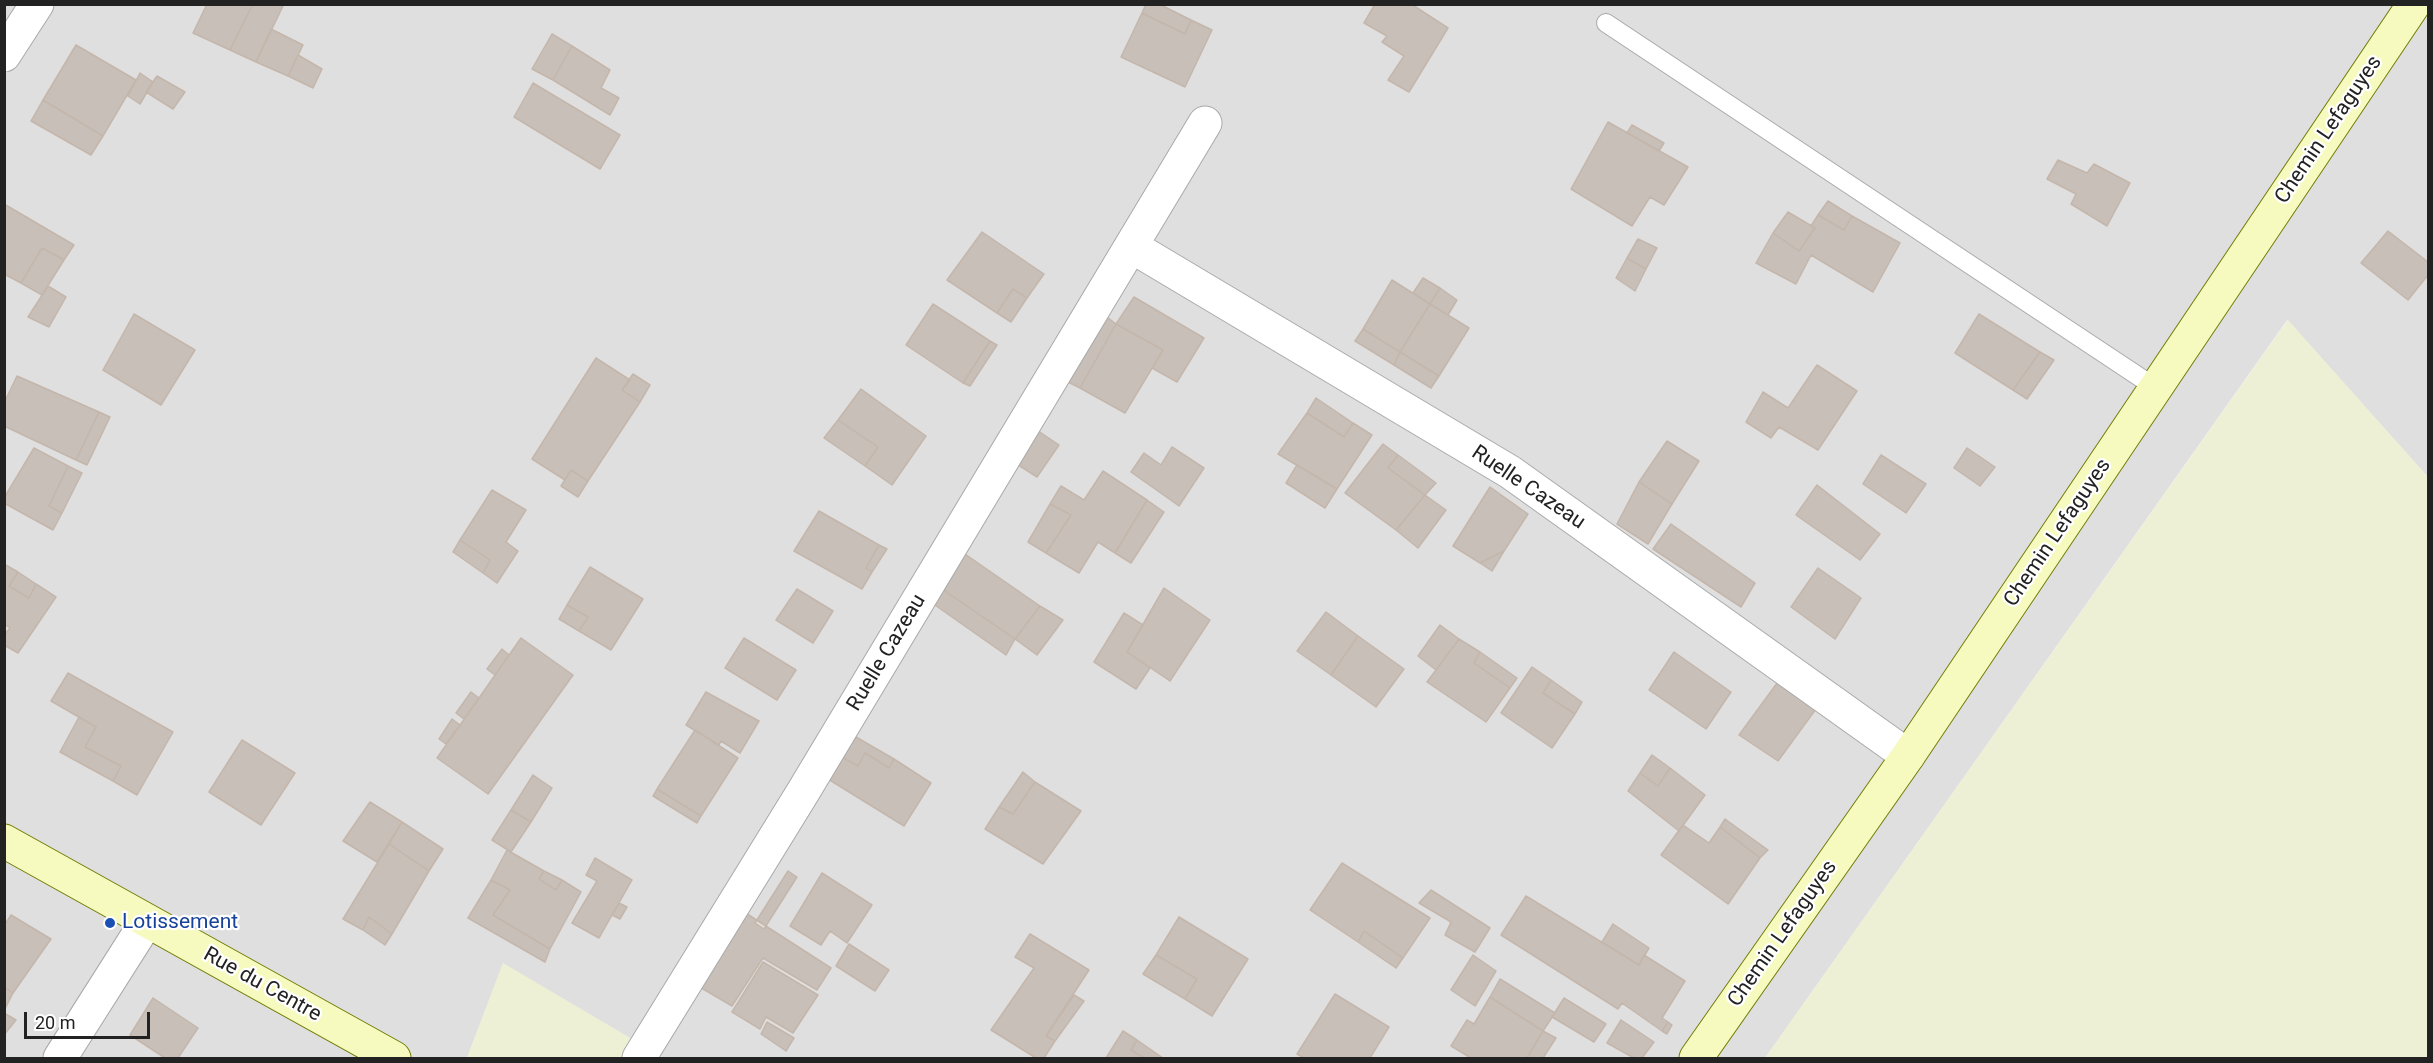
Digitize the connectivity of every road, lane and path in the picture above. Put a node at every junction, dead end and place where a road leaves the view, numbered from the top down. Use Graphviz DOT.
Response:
graph roads {
  1 [pos="37,4"];
  2 [pos="2414,4"];
  3 [pos="1606,23"];
  4 [pos="4,55"];
  5 [pos="1205,123"];
  6 [pos="1131,246"];
  7 [pos="2156,388"];
  8 [pos="1908,756"];
  9 [pos="4,840"];
  10 [pos="147,921"];
  11 [pos="60,1059"];
  12 [pos="394,1059"];
  13 [pos="639,1059"];
  14 [pos="1696,1059"];
  1 -- 4 [label="street"];
  2 -- 7 [label="main road, Chemin Lefaguyes"];
  3 -- 7 [label="lane"];
  5 -- 6 [label="street, Ruelle Cazeau"];
  6 -- 8 [label="street, Ruelle Cazeau"];
  6 -- 13 [label="street, Ruelle Cazeau"];
  7 -- 8 [label="main road, Chemin Lefaguyes"];
  8 -- 14 [label="main road, Chemin Lefaguyes"];
  9 -- 10 [label="main road, Rue du Centre"];
  10 -- 11 [label="street"];
  10 -- 12 [label="main road, Rue du Centre"];
}
